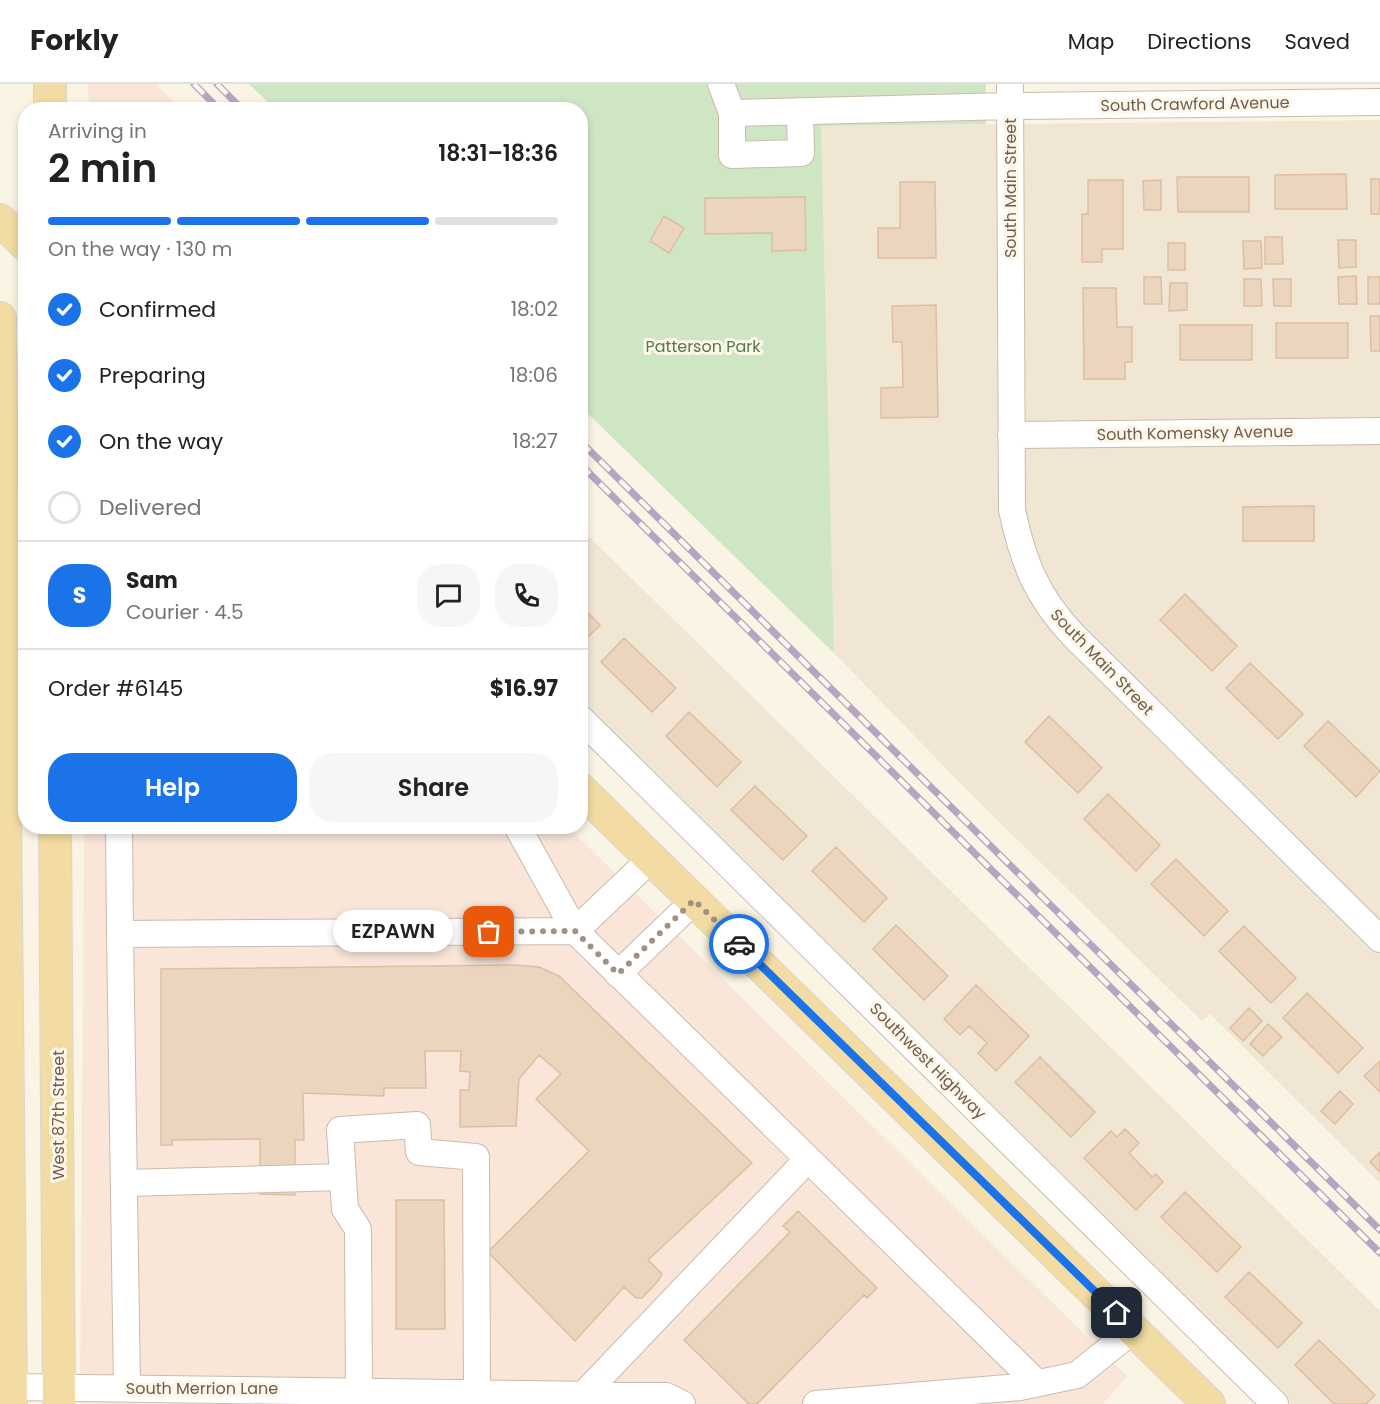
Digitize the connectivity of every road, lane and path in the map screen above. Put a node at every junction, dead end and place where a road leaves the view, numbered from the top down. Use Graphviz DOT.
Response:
graph roads {
  1 [pos="50,84"];
  2 [pos="721,84"];
  3 [pos="1010,95"];
  4 [pos="50,102"];
  5 [pos="1380,102"];
  6 [pos="800,111"];
  7 [pos="732,113"];
  8 [pos="0,220"];
  9 [pos="18,237"];
  10 [pos="0,318"];
  11 [pos="1380,431"];
  12 [pos="1011,435"];
  13 [pos="10,711"];
  14 [pos="588,726"];
  15 [pos="588,797"];
  16 [pos="56,834"];
  17 [pos="118,834"];
  18 [pos="521,834"];
  19 [pos="652,858"];
  20 [pos="3,862"];
  21 [pos="694,900"];
  22 [pos="575,931"];
  23 [pos="120,934"];
  24 [pos="1380,939"];
  25 [pos="618,974"];
  26 [pos="4,1102"];
  27 [pos="808,1159"];
  28 [pos="343,1177"];
  29 [pos="124,1183"];
  30 [pos="1133,1330"];
  31 [pos="1037,1383"];
  32 [pos="127,1388"];
  33 [pos="359,1390"];
  34 [pos="477,1392"];
  35 [pos="584,1394"];
  36 [pos="10,1395"];
  37 [pos="59,1396"];
  38 [pos="394,1397"];
  39 [pos="682,1404"];
  40 [pos="816,1404"];
  41 [pos="1209,1404"];
  42 [pos="1275,1404"];
  1 -- 4 [label="main road"];
  2 -- 7 [label="street"];
  3 -- 5 [label="street, South Crawford Avenue"];
  3 -- 6 [label="street, South Crawford Avenue"];
  3 -- 12 [label="street, South Main Street"];
  6 -- 7 [label="street, South Crawford Avenue"];
  6 -- 7 [label="street"];
  8 -- 9 [label="main road"];
  10 -- 13 [label="main road"];
  11 -- 12 [label="street, South Komensky Avenue"];
  12 -- 24 [label="street, South Main Street"];
  13 -- 20 [label="main road"];
  14 -- 42 [label="street, Southwest Highway"];
  15 -- 19 [label="main road"];
  16 -- 37 [label="main road, West 87th Street"];
  17 -- 23 [label="street"];
  18 -- 22 [label="street"];
  19 -- 21 [label="main road"];
  19 -- 22 [label="street"];
  20 -- 26 [label="main road"];
  21 -- 25 [label="street"];
  21 -- 30 [label="main road"];
  22 -- 23 [label="street"];
  22 -- 25 [label="street"];
  23 -- 29 [label="street"];
  25 -- 27 [label="street"];
  26 -- 36 [label="main road"];
  27 -- 31 [label="street"];
  27 -- 35 [label="street"];
  28 -- 29 [label="street"];
  28 -- 33 [label="street"];
  28 -- 34 [label="street"];
  29 -- 32 [label="street"];
  30 -- 31 [label="street"];
  30 -- 41 [label="main road"];
  31 -- 40 [label="street"];
  32 -- 33 [label="street, South Merrion Lane"];
  32 -- 37 [label="street, South Merrion Lane"];
  33 -- 38 [label="street, South Merrion Lane"];
  34 -- 35 [label="street, South Merrion Lane"];
  34 -- 38 [label="street, South Merrion Lane"];
  35 -- 39 [label="street, South Merrion Lane"];
  36 -- 37 [label="street, South Merrion Lane"];
}
